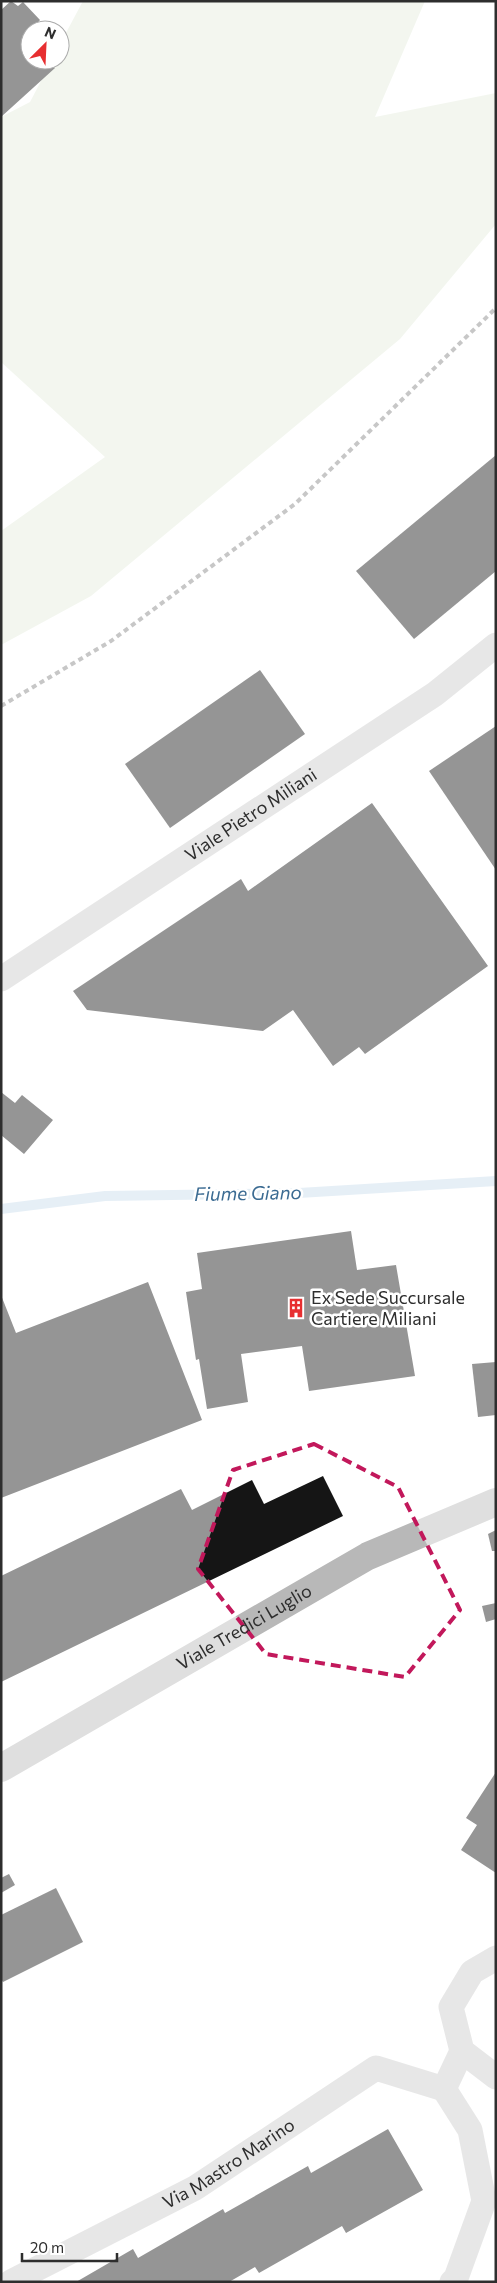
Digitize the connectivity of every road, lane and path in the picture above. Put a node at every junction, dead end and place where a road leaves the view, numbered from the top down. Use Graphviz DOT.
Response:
graph roads {
  1 [pos="496,645"];
  2 [pos="1,979"];
  3 [pos="496,1502"];
  4 [pos="1,1768"];
  5 [pos="496,1958"];
  6 [pos="462,2051"];
  7 [pos="496,2077"];
  8 [pos="444,2089"];
  9 [pos="12,2282"];
  10 [pos="452,2282"];
  1 -- 2 [label="street, Viale Pietro Miliani"];
  3 -- 4 [label="main road, Viale Tredici Luglio"];
  5 -- 6 [label="street"];
  6 -- 7 [label="street"];
  6 -- 8 [label="street"];
  8 -- 9 [label="street, Via Mastro Marino"];
  8 -- 10 [label="street"];
}
